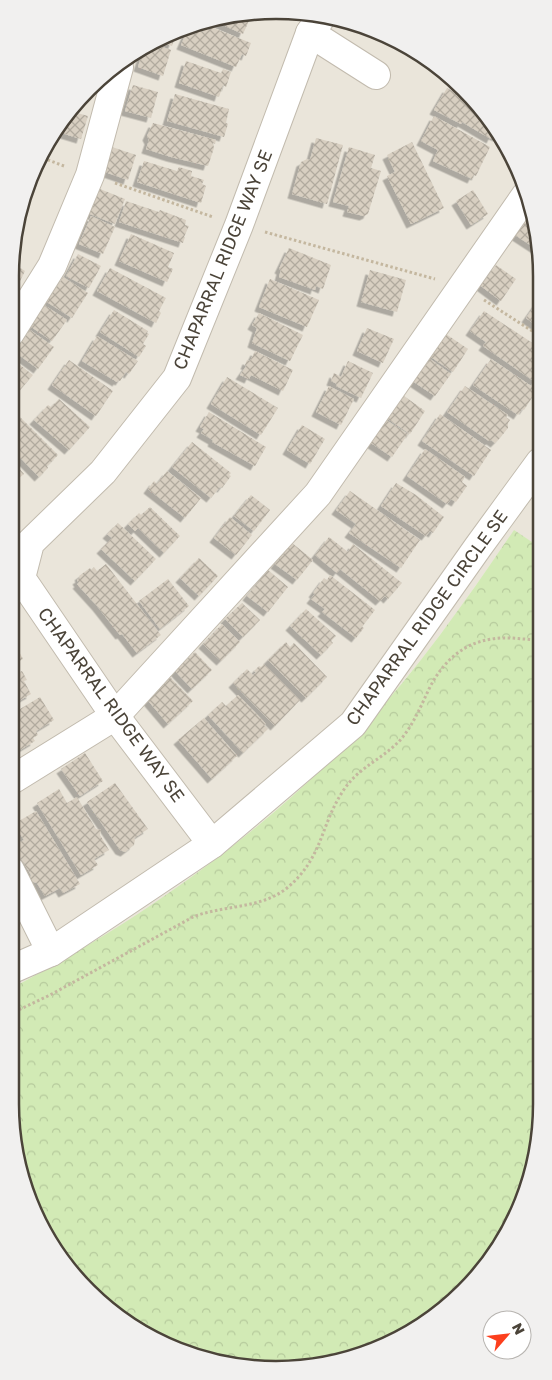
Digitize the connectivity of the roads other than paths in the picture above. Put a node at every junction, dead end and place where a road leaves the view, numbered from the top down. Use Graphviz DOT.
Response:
graph roads {
  1 [pos="315,26"];
  2 [pos="118,72"];
  3 [pos="376,75"];
  4 [pos="522,201"];
  5 [pos="19,319"];
  6 [pos="533,471"];
  7 [pos="115,716"];
  8 [pos="19,775"];
  9 [pos="212,844"];
  10 [pos="19,888"];
  11 [pos="51,952"];
  12 [pos="19,966"];
  1 -- 3 [label="street"];
  1 -- 7 [label="street, CHAPARRAL RIDGE WAY SE"];
  2 -- 5 [label="street"];
  4 -- 7 [label="street"];
  6 -- 9 [label="street, CHAPARRAL RIDGE CIRCLE SE"];
  7 -- 8 [label="street"];
  7 -- 9 [label="street, CHAPARRAL RIDGE WAY SE"];
  9 -- 11 [label="street, CHAPARRAL RIDGE CIRCLE SE"];
  10 -- 11 [label="street"];
  11 -- 12 [label="street, CHAPARRAL RIDGE CIRCLE SE"];
}
